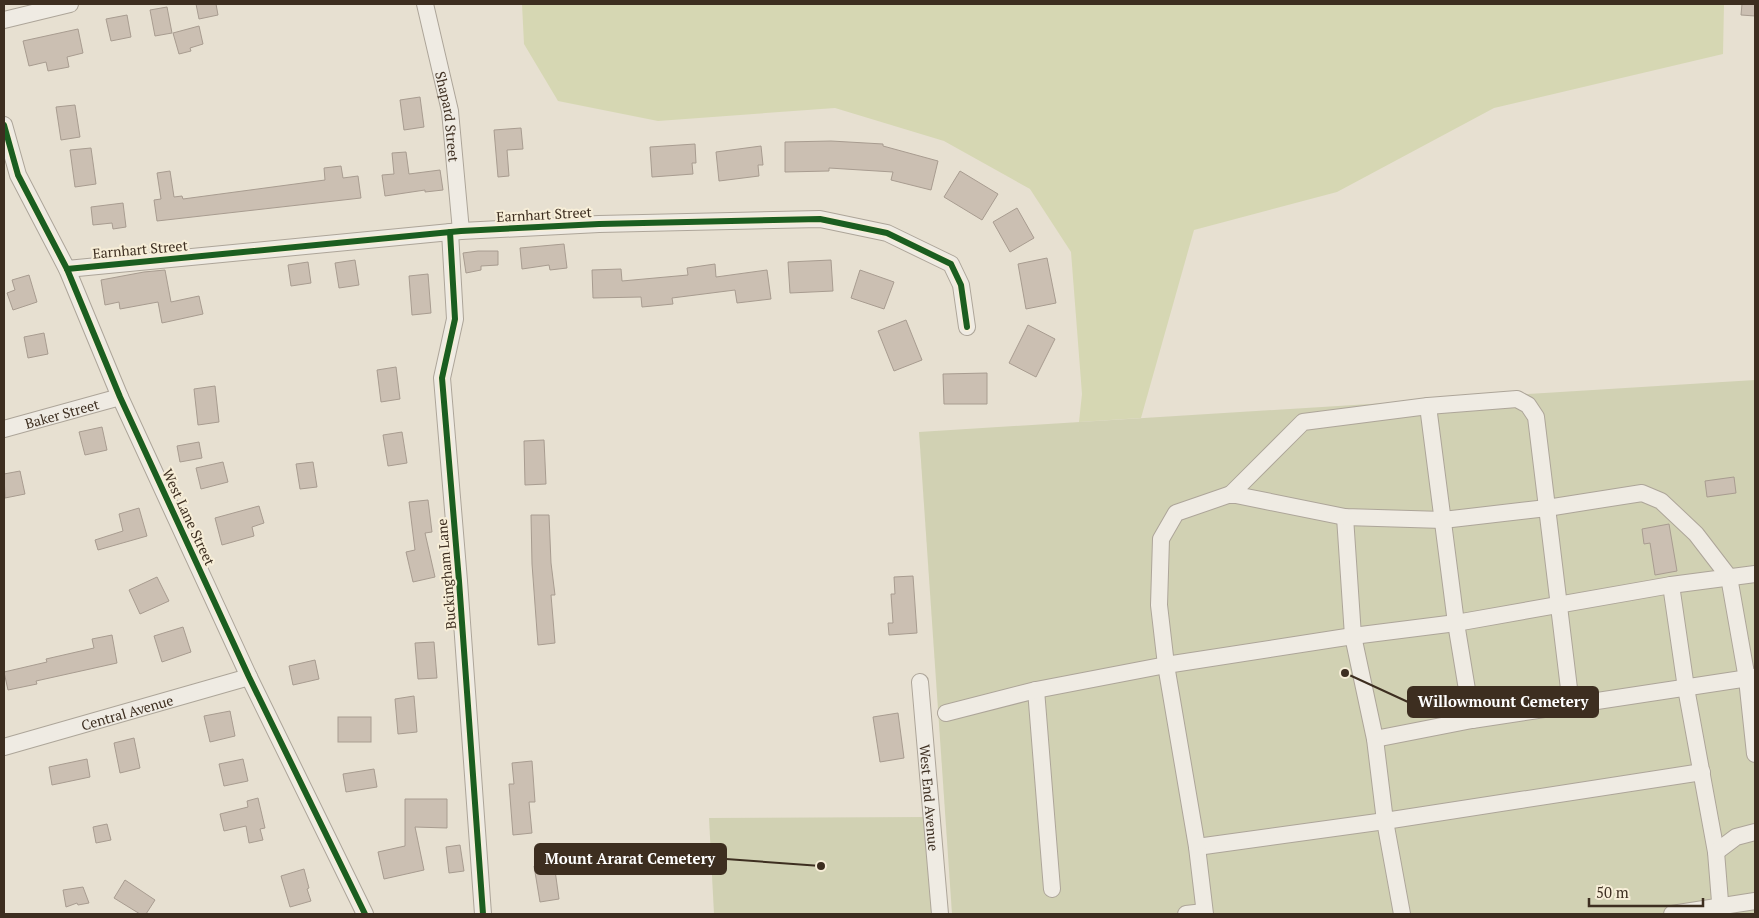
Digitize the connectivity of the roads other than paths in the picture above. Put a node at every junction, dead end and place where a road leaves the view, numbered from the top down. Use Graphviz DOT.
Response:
graph roads {
  1 [pos="70,4"];
  2 [pos="425,4"];
  3 [pos="4,20"];
  4 [pos="4,125"];
  5 [pos="456,232"];
  6 [pos="67,268"];
  7 [pos="967,326"];
  8 [pos="120,397"];
  9 [pos="1428,406"];
  10 [pos="4,429"];
  11 [pos="1231,494"];
  12 [pos="1547,508"];
  13 [pos="1345,517"];
  14 [pos="1443,520"];
  15 [pos="1755,574"];
  16 [pos="1729,578"];
  17 [pos="1671,585"];
  18 [pos="1558,605"];
  19 [pos="1456,623"];
  20 [pos="1353,636"];
  21 [pos="1166,665"];
  22 [pos="249,677"];
  23 [pos="1751,678"];
  24 [pos="920,682"];
  25 [pos="1686,688"];
  26 [pos="1036,690"];
  27 [pos="1571,705"];
  28 [pos="946,713"];
  29 [pos="1472,720"];
  30 [pos="1375,739"];
  31 [pos="4,746"];
  32 [pos="1755,754"];
  33 [pos="1702,772"];
  34 [pos="1385,821"];
  35 [pos="1755,832"];
  36 [pos="1197,847"];
  37 [pos="1716,852"];
  38 [pos="1052,889"];
  39 [pos="1755,901"];
  40 [pos="1721,911"];
  41 [pos="1205,913"];
  42 [pos="365,914"];
  43 [pos="484,914"];
  44 [pos="940,914"];
  45 [pos="1186,914"];
  46 [pos="1402,914"];
  47 [pos="1672,914"];
  1 -- 3 [label="street"];
  2 -- 5 [label="street, Shapard Street"];
  4 -- 6 [label="street, West Lane Street"];
  5 -- 6 [label="street, Earnhart Street"];
  5 -- 7 [label="street, Earnhart Street"];
  5 -- 43 [label="street, Buckingham Lane"];
  6 -- 8 [label="street, West Lane Street"];
  8 -- 10 [label="street, Baker Street"];
  8 -- 22 [label="street, West Lane Street"];
  9 -- 11 [label="street"];
  9 -- 12 [label="street"];
  9 -- 14 [label="street"];
  11 -- 13 [label="street"];
  11 -- 21 [label="street"];
  12 -- 14 [label="street"];
  12 -- 16 [label="street"];
  12 -- 18 [label="street"];
  13 -- 14 [label="street"];
  13 -- 20 [label="street"];
  14 -- 19 [label="street"];
  15 -- 16 [label="street"];
  16 -- 17 [label="street"];
  16 -- 23 [label="street"];
  17 -- 18 [label="street"];
  17 -- 25 [label="street"];
  18 -- 19 [label="street"];
  18 -- 27 [label="street"];
  19 -- 20 [label="street"];
  19 -- 29 [label="street"];
  20 -- 21 [label="street"];
  20 -- 30 [label="street"];
  21 -- 26 [label="street"];
  21 -- 36 [label="street"];
  22 -- 31 [label="street, Central Avenue"];
  22 -- 42 [label="street, West Lane Street"];
  23 -- 25 [label="street"];
  23 -- 32 [label="street"];
  24 -- 44 [label="street, West End Avenue"];
  25 -- 27 [label="street"];
  25 -- 33 [label="street"];
  26 -- 28 [label="street"];
  26 -- 38 [label="street"];
  27 -- 29 [label="street"];
  29 -- 30 [label="street"];
  30 -- 34 [label="street"];
  33 -- 34 [label="street"];
  33 -- 37 [label="street"];
  34 -- 36 [label="street"];
  34 -- 46 [label="street"];
  35 -- 37 [label="street"];
  36 -- 41 [label="street"];
  37 -- 40 [label="street"];
  39 -- 40 [label="street"];
  40 -- 47 [label="street"];
  41 -- 45 [label="street"];
}
